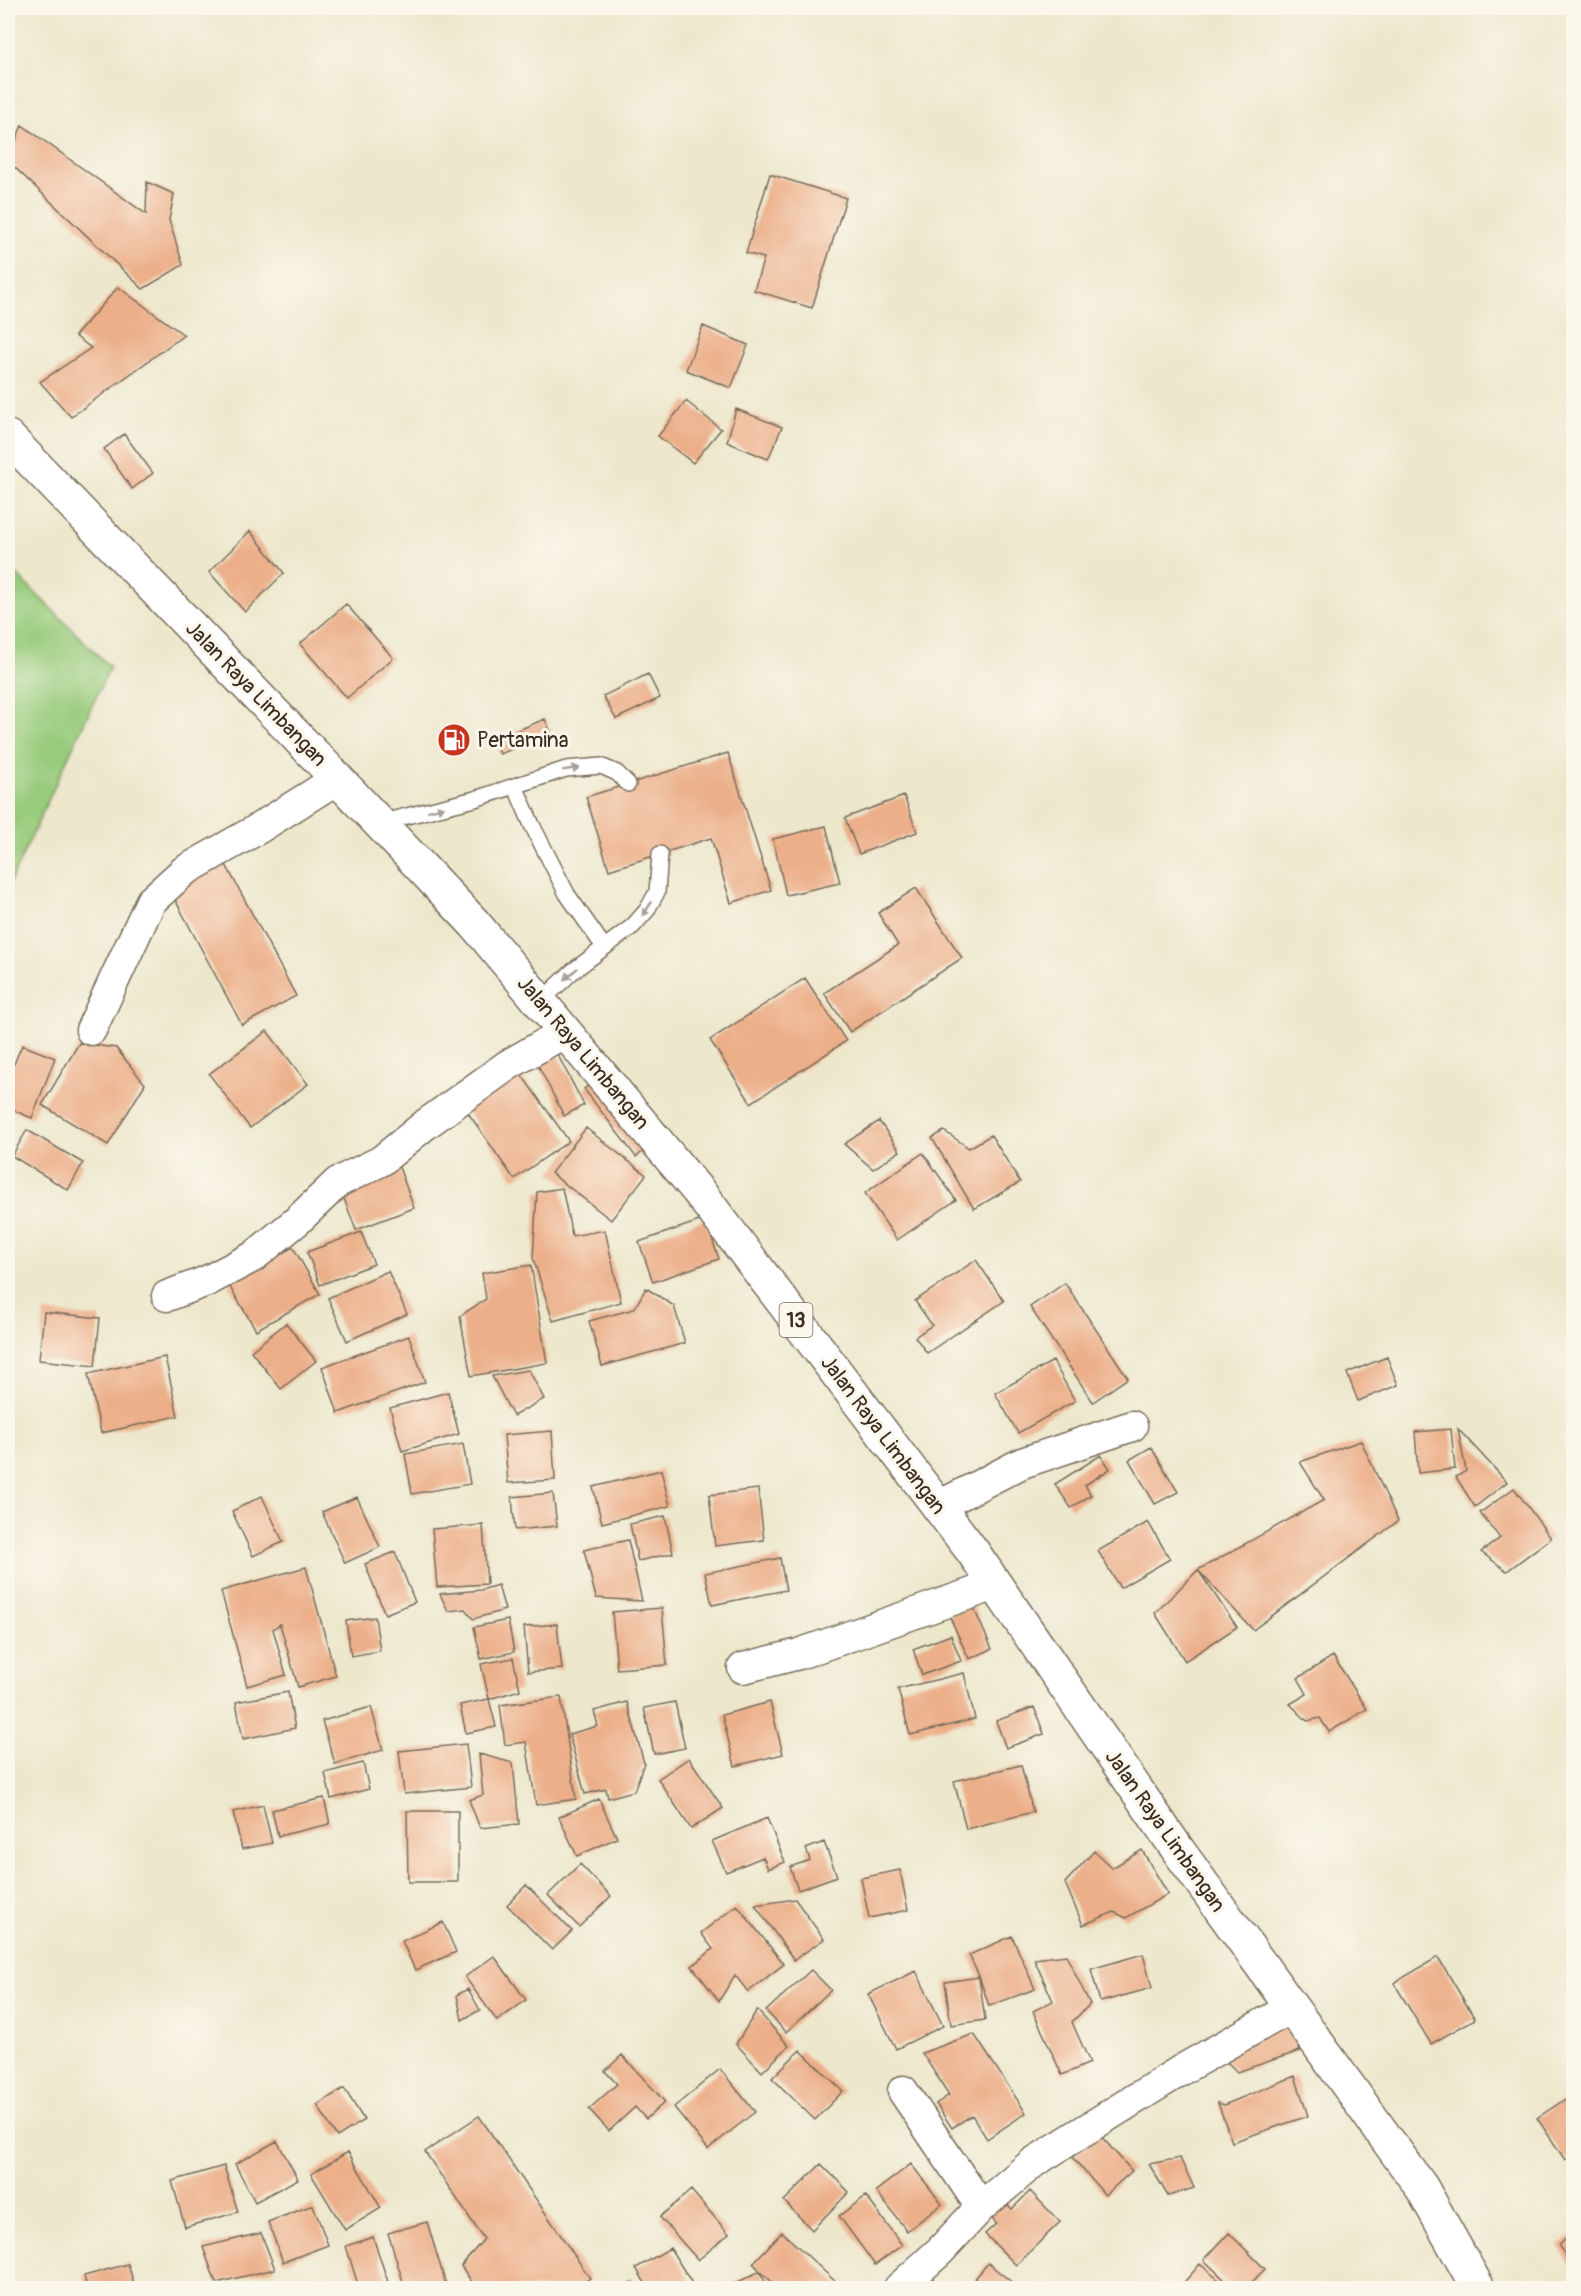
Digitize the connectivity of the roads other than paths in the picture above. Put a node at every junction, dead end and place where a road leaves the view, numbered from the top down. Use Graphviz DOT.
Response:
graph roads {
  1 [pos="8,437"];
  2 [pos="337,779"];
  3 [pos="628,784"];
  4 [pos="515,786"];
  5 [pos="379,823"];
  6 [pos="660,854"];
  7 [pos="604,947"];
  8 [pos="540,1002"];
  9 [pos="91,1030"];
  10 [pos="565,1032"];
  11 [pos="167,1296"];
  12 [pos="1132,1426"];
  13 [pos="937,1506"];
  14 [pos="995,1585"];
  15 [pos="743,1668"];
  16 [pos="1291,2008"];
  17 [pos="903,2091"];
  18 [pos="981,2207"];
  19 [pos="899,2289"];
  20 [pos="1478,2289"];
  1 -- 2 [label="highway, Jalan Raya Limbangan / 13"];
  2 -- 5 [label="highway, Jalan Raya Limbangan / 13"];
  2 -- 9 [label="street"];
  4 -- 3 [label="lane, one-way"];
  5 -- 4 [label="lane, one-way"];
  4 -- 7 [label="lane"];
  5 -- 8 [label="highway, Jalan Raya Limbangan / 13"];
  6 -- 7 [label="lane, one-way"];
  7 -- 8 [label="lane, one-way"];
  8 -- 10 [label="highway, Jalan Raya Limbangan / 13"];
  10 -- 11 [label="street"];
  10 -- 13 [label="highway, Jalan Raya Limbangan / 13"];
  12 -- 13 [label="street"];
  13 -- 14 [label="highway, Jalan Raya Limbangan / 13"];
  14 -- 15 [label="street"];
  14 -- 16 [label="highway, Jalan Raya Limbangan / 13"];
  16 -- 18 [label="street"];
  16 -- 20 [label="highway, Jalan Raya Limbangan / 13"];
  17 -- 18 [label="street"];
  18 -- 19 [label="street"];
}
